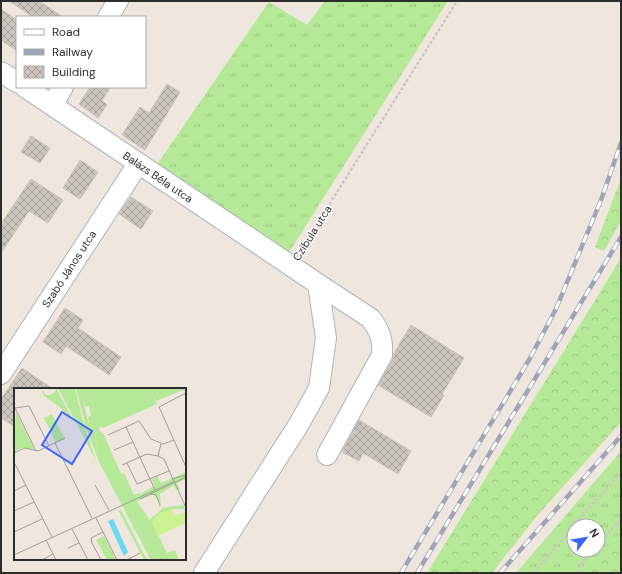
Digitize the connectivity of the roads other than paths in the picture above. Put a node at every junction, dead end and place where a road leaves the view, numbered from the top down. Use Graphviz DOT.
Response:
graph roads {
  1 [pos="118,1"];
  2 [pos="109,16"];
  3 [pos="1,72"];
  4 [pos="16,81"];
  5 [pos="27,88"];
  6 [pos="62,88"];
  7 [pos="53,104"];
  8 [pos="138,164"];
  9 [pos="292,265"];
  10 [pos="318,284"];
  11 [pos="1,374"];
  12 [pos="327,456"];
  13 [pos="204,573"];
  1 -- 2 [label="street"];
  3 -- 4 [label="street"];
  5 -- 7 [label="street, Balázs Béla utca"];
  6 -- 7 [label="street"];
  7 -- 8 [label="street, Balázs Béla utca"];
  8 -- 9 [label="street, Balázs Béla utca"];
  8 -- 11 [label="street, Szabó János utca"];
  9 -- 10 [label="street, Czibula utca"];
  10 -- 12 [label="street, Czibula utca"];
  10 -- 13 [label="street"];
}
